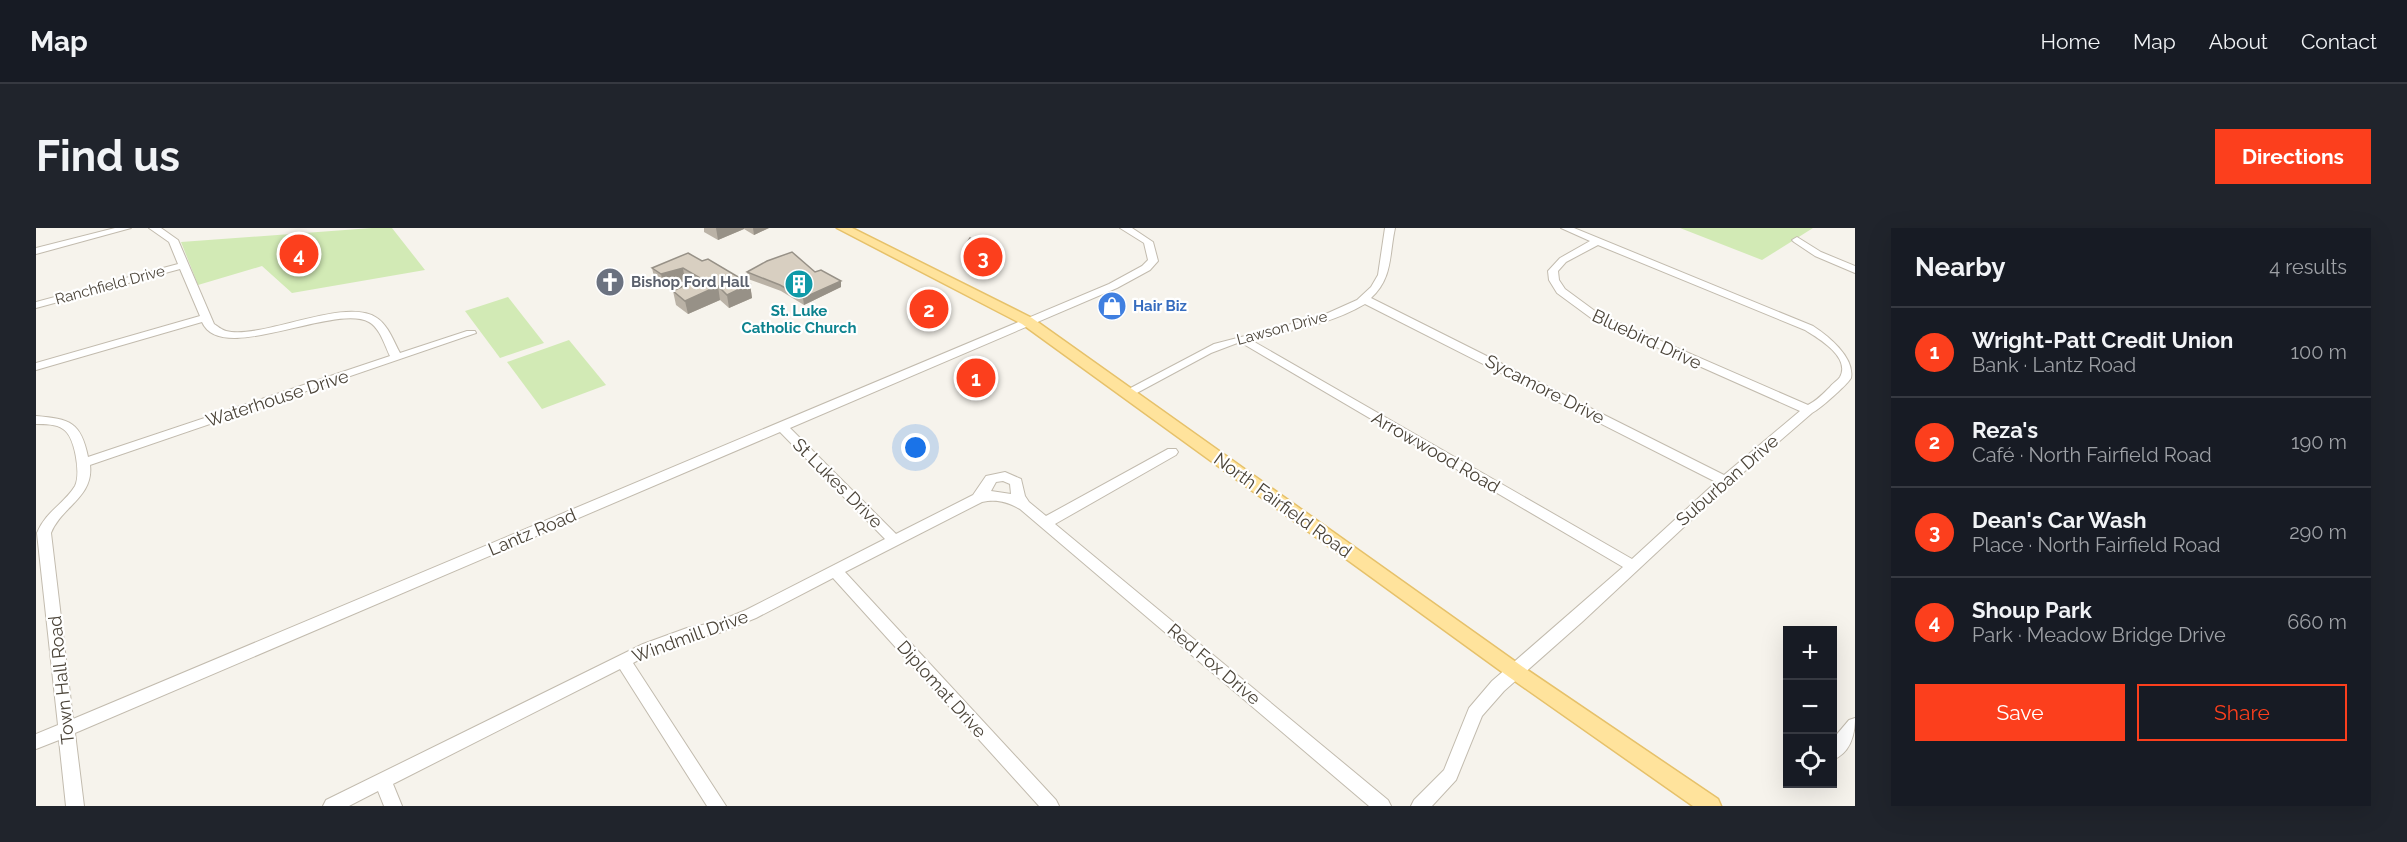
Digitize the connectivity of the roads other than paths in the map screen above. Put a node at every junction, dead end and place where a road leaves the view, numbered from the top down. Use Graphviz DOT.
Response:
graph roads {
  1 [pos="126,228"];
  2 [pos="154,228"];
  3 [pos="845,228"];
  4 [pos="1125,228"];
  5 [pos="1390,228"];
  6 [pos="1566,228"];
  7 [pos="1797,240"];
  8 [pos="1597,241"];
  9 [pos="36,251"];
  10 [pos="184,265"];
  11 [pos="1855,270"];
  12 [pos="1364,299"];
  13 [pos="36,306"];
  14 [pos="205,318"];
  15 [pos="1027,321"];
  16 [pos="471,333"];
  17 [pos="1242,339"];
  18 [pos="398,358"];
  19 [pos="36,368"];
  20 [pos="1129,392"];
  21 [pos="1808,410"];
  22 [pos="36,420"];
  23 [pos="781,426"];
  24 [pos="1172,452"];
  25 [pos="83,463"];
  26 [pos="1725,481"];
  27 [pos="1045,523"];
  28 [pos="895,541"];
  29 [pos="1631,565"];
  30 [pos="835,571"];
  31 [pos="43,590"];
  32 [pos="623,660"];
  33 [pos="1516,672"];
  34 [pos="1855,725"];
  35 [pos="66,729"];
  36 [pos="36,742"];
  37 [pos="1837,748"];
  38 [pos="383,780"];
  39 [pos="75,806"];
  40 [pos="332,806"];
  41 [pos="393,806"];
  42 [pos="717,806"];
  43 [pos="1050,806"];
  44 [pos="1382,806"];
  45 [pos="1420,806"];
  46 [pos="1710,806"];
  1 -- 9 [label="street"];
  2 -- 10 [label="street"];
  3 -- 15 [label="main road, North Fairfield Road"];
  4 -- 15 [label="street, Lantz Road"];
  5 -- 12 [label="street, Lawson Drive"];
  6 -- 8 [label="street"];
  7 -- 11 [label="street"];
  8 -- 21 [label="street, Suburban Drive"];
  8 -- 21 [label="street, Bluebird Drive"];
  10 -- 13 [label="street, Ranchfield Drive"];
  10 -- 14 [label="street"];
  12 -- 17 [label="street, Lawson Drive"];
  12 -- 26 [label="street, Sycamore Drive"];
  14 -- 18 [label="street"];
  14 -- 19 [label="street"];
  15 -- 20 [label="main road, North Fairfield Road"];
  15 -- 23 [label="street, Lantz Road"];
  16 -- 18 [label="street, Waterhouse Drive"];
  17 -- 20 [label="street, Lawson Drive"];
  17 -- 29 [label="street, Arrowwood Road"];
  18 -- 25 [label="street, Waterhouse Drive"];
  20 -- 33 [label="main road, North Fairfield Road"];
  21 -- 26 [label="street, Suburban Drive"];
  22 -- 25 [label="street, Town Hall Road"];
  23 -- 28 [label="street, St Lukes Drive"];
  23 -- 35 [label="street, Lantz Road"];
  24 -- 27 [label="street"];
  25 -- 31 [label="street, Town Hall Road"];
  26 -- 29 [label="street, Suburban Drive"];
  27 -- 28 [label="street, Windmill Drive"];
  27 -- 44 [label="street, Red Fox Drive"];
  28 -- 30 [label="street, Windmill Drive"];
  29 -- 33 [label="street, Suburban Drive"];
  30 -- 32 [label="street, Windmill Drive"];
  30 -- 43 [label="street, Diplomat Drive"];
  31 -- 35 [label="street, Town Hall Road"];
  32 -- 38 [label="street, Windmill Drive"];
  32 -- 42 [label="street"];
  33 -- 45 [label="street, Suburban Drive"];
  33 -- 46 [label="main road, North Fairfield Road"];
  34 -- 37 [label="street"];
  35 -- 36 [label="street, Lantz Road"];
  35 -- 39 [label="street, Town Hall Road"];
  38 -- 40 [label="street, Windmill Drive"];
  38 -- 41 [label="street"];
}
